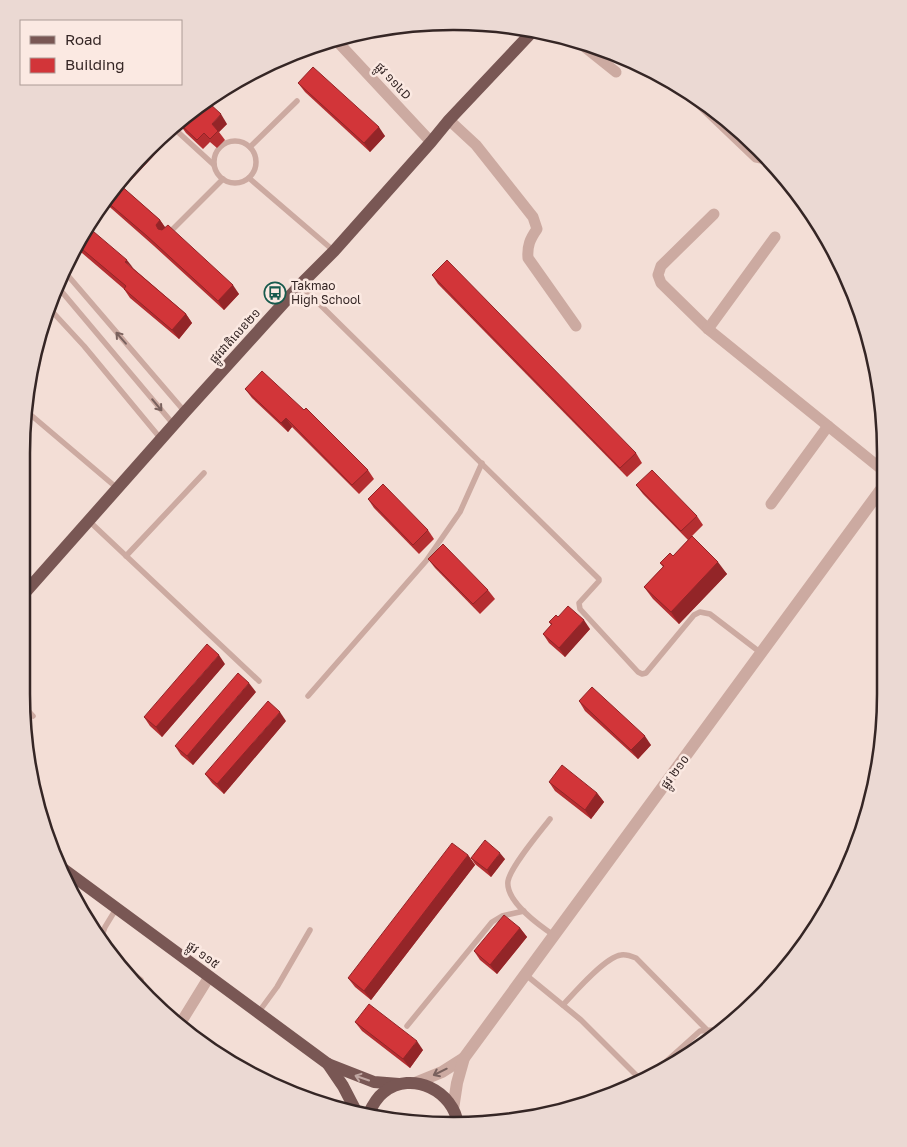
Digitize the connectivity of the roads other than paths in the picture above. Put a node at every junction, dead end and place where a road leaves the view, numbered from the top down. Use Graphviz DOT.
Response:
graph roads {
  1 [pos="528,37"];
  2 [pos="340,45"];
  3 [pos="592,53"];
  4 [pos="616,72"];
  5 [pos="297,101"];
  6 [pos="449,120"];
  7 [pos="179,133"];
  8 [pos="733,135"];
  9 [pos="431,142"];
  10 [pos="250,147"];
  11 [pos="754,155"];
  12 [pos="214,165"];
  13 [pos="249,178"];
  14 [pos="223,179"];
  15 [pos="714,214"];
  16 [pos="167,235"];
  17 [pos="775,237"];
  18 [pos="334,251"];
  19 [pos="69,277"];
  20 [pos="300,285"];
  21 [pos="62,292"];
  22 [pos="54,313"];
  23 [pos="576,326"];
  24 [pos="708,329"];
  25 [pos="185,412"];
  26 [pos="32,416"];
  27 [pos="174,426"];
  28 [pos="828,426"];
  29 [pos="161,439"];
  30 [pos="482,464"];
  31 [pos="877,466"];
  32 [pos="204,473"];
  33 [pos="118,488"];
  34 [pos="877,495"];
  35 [pos="771,504"];
  36 [pos="89,520"];
  37 [pos="126,556"];
  38 [pos="30,587"];
  39 [pos="762,653"];
  40 [pos="259,681"];
  41 [pos="308,696"];
  42 [pos="31,713"];
  43 [pos="33,716"];
  44 [pos="550,819"];
  45 [pos="73,879"];
  46 [pos="116,909"];
  47 [pos="524,911"];
  48 [pos="310,930"];
  49 [pos="103,931"];
  50 [pos="555,936"];
  51 [pos="526,975"];
  52 [pos="209,977"];
  53 [pos="563,1005"];
  54 [pos="258,1013"];
  55 [pos="183,1019"];
  56 [pos="407,1026"];
  57 [pos="706,1030"];
  58 [pos="710,1030"];
  59 [pos="674,1055"];
  60 [pos="464,1058"];
  61 [pos="328,1064"];
  62 [pos="636,1075"];
  63 [pos="415,1083"];
  64 [pos="399,1084"];
  65 [pos="352,1105"];
  66 [pos="371,1109"];
  67 [pos="457,1117"];
  68 [pos="458,1117"];
  1 -- 6 [label="main road, ផ្លូវជាតិលេខ២១"];
  2 -- 9 [label="street, ផ្លូវ ១១៤D"];
  3 -- 4 [label="street"];
  5 -- 10 [label="lane"];
  6 -- 9 [label="main road, ផ្លូវជាតិលេខ២១"];
  6 -- 23 [label="street"];
  7 -- 12 [label="lane"];
  8 -- 11 [label="street"];
  9 -- 18 [label="main road, ផ្លូវជាតិលេខ២១"];
  10 -- 12 [label="lane"];
  10 -- 13 [label="lane"];
  12 -- 14 [label="lane"];
  13 -- 14 [label="lane"];
  13 -- 18 [label="lane"];
  14 -- 16 [label="lane"];
  15 -- 24 [label="street"];
  17 -- 24 [label="street"];
  18 -- 20 [label="main road, ផ្លូវជាតិលេខ២១"];
  25 -- 19 [label="lane, one-way"];
  20 -- 25 [label="main road, ផ្លូវជាតិលេខ២១"];
  20 -- 30 [label="lane"];
  21 -- 27 [label="lane, one-way"];
  22 -- 29 [label="lane"];
  24 -- 28 [label="street"];
  25 -- 27 [label="main road, ផ្លូវជាតិលេខ២១"];
  26 -- 33 [label="lane"];
  27 -- 29 [label="main road, ផ្លូវជាតិលេខ២១"];
  28 -- 31 [label="street"];
  28 -- 35 [label="street"];
  29 -- 33 [label="main road, ផ្លូវជាតិលេខ២១"];
  30 -- 39 [label="lane"];
  30 -- 41 [label="lane"];
  32 -- 37 [label="lane"];
  33 -- 36 [label="main road, ផ្លូវជាតិលេខ២១"];
  34 -- 39 [label="street, ផ្លូវ ២១០"];
  36 -- 37 [label="lane"];
  36 -- 38 [label="main road, ផ្លូវជាតិលេខ២១"];
  37 -- 40 [label="lane"];
  39 -- 50 [label="street, ផ្លូវ ២១០"];
  42 -- 43 [label="lane"];
  44 -- 47 [label="lane"];
  45 -- 46 [label="main road, ផ្លូវ ១១៥"];
  46 -- 49 [label="lane"];
  46 -- 52 [label="main road, ផ្លូវ ១១៥"];
  47 -- 50 [label="lane"];
  47 -- 56 [label="lane"];
  48 -- 54 [label="lane"];
  50 -- 51 [label="street, ផ្លូវ ២១០"];
  51 -- 53 [label="lane"];
  51 -- 60 [label="street, ផ្លូវ ២១០"];
  52 -- 54 [label="main road, ផ្លូវ ១១៥"];
  52 -- 55 [label="street"];
  53 -- 57 [label="lane"];
  53 -- 62 [label="lane"];
  54 -- 61 [label="main road, ផ្លូវ ១១៥"];
  57 -- 58 [label="lane"];
  57 -- 59 [label="lane"];
  60 -- 63 [label="street, ផ្លូវ ២១០, one-way"];
  60 -- 68 [label="street, ផ្លូវ ២១០"];
  64 -- 61 [label="main road, ផ្លូវ ១១៥, one-way"];
  61 -- 65 [label="main road, ផ្លូវ ១១៥"];
  63 -- 64 [label="main road, ផ្លូវ ១១៥"];
  63 -- 67 [label="main road"];
  64 -- 66 [label="main road"];
}
